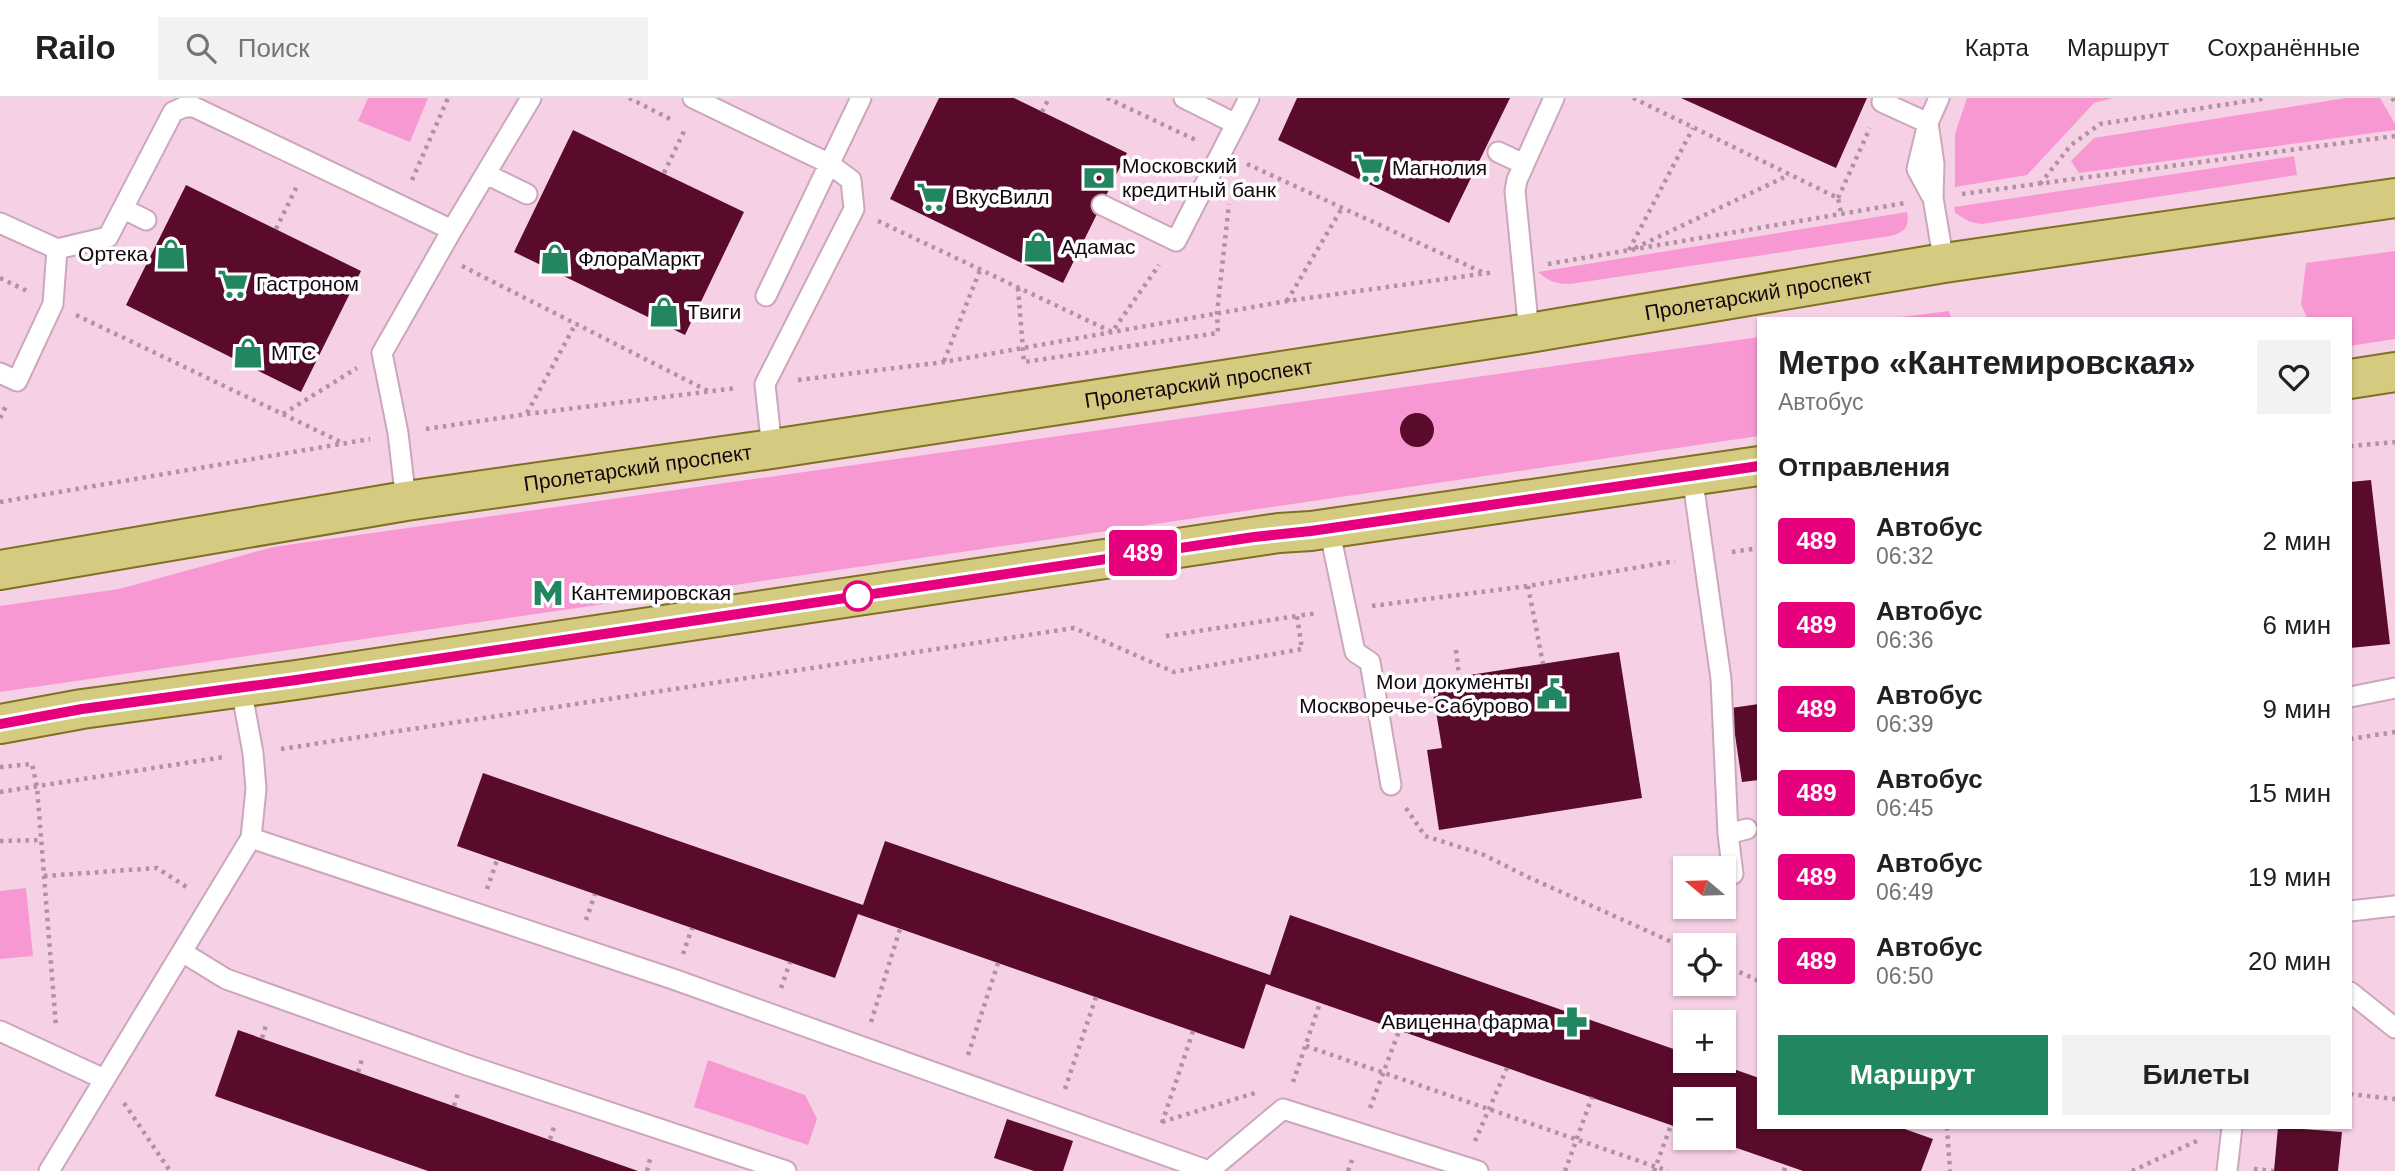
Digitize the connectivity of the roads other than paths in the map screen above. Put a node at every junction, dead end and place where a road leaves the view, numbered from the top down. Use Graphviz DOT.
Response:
graph roads {
  1 [pos="531,98"];
  2 [pos="861,98"];
  3 [pos="1184,98"];
  4 [pos="1249,98"];
  5 [pos="1554,98"];
  6 [pos="1939,98"];
  7 [pos="695,99"];
  8 [pos="1882,102"];
  9 [pos="1928,122"];
  10 [pos="1236,124"];
  11 [pos="1498,152"];
  12 [pos="828,163"];
  13 [pos="1524,164"];
  14 [pos="486,174"];
  15 [pos="527,194"];
  16 [pos="2395,198"];
  17 [pos="1102,205"];
  18 [pos="124,209"];
  19 [pos="146,220"];
  20 [pos="0,223"];
  21 [pos="452,230"];
  22 [pos="57,249"];
  23 [pos="1944,263"];
  24 [pos="766,296"];
  25 [pos="1529,333"];
  26 [pos="2395,372"];
  27 [pos="0,373"];
  28 [pos="2352,379"];
  29 [pos="772,449"];
  30 [pos="1757,466"];
  31 [pos="1692,475"];
  32 [pos="405,501"];
  33 [pos="1329,528"];
  34 [pos="0,570"];
  35 [pos="241,688"];
  36 [pos="2395,688"];
  37 [pos="2352,697"];
  38 [pos="0,724"];
  39 [pos="1391,785"];
  40 [pos="251,838"];
  41 [pos="1735,856"];
  42 [pos="2395,906"];
  43 [pos="2352,912"];
  44 [pos="182,952"];
  45 [pos="2352,994"];
  46 [pos="2395,1028"];
  47 [pos="0,1031"];
  48 [pos="105,1077"];
  49 [pos="2232,1129"];
  50 [pos="1471,1169"];
  51 [pos="49,1171"];
  52 [pos="786,1171"];
  53 [pos="1209,1171"];
  54 [pos="2227,1171"];
  1 -- 14 [label="lane"];
  2 -- 12 [label="lane"];
  3 -- 10 [label="lane"];
  4 -- 10 [label="lane"];
  5 -- 13 [label="lane"];
  6 -- 9 [label="lane"];
  7 -- 12 [label="lane"];
  8 -- 9 [label="lane"];
  9 -- 23 [label="lane"];
  10 -- 17 [label="lane"];
  11 -- 13 [label="lane"];
  12 -- 24 [label="lane"];
  12 -- 29 [label="lane"];
  13 -- 25 [label="lane"];
  14 -- 15 [label="lane"];
  14 -- 21 [label="lane"];
  16 -- 23 [label="main road, Пролетарский проспект"];
  18 -- 19 [label="lane"];
  18 -- 21 [label="lane"];
  18 -- 22 [label="lane"];
  20 -- 22 [label="lane"];
  21 -- 32 [label="lane"];
  22 -- 27 [label="lane"];
  23 -- 25 [label="main road, Пролетарский проспект"];
  25 -- 29 [label="main road, Пролетарский проспект"];
  26 -- 28 [label="main road"];
  29 -- 32 [label="main road, Пролетарский проспект"];
  30 -- 31 [label="main road"];
  31 -- 33 [label="main road"];
  31 -- 41 [label="lane"];
  32 -- 34 [label="main road, Пролетарский проспект"];
  33 -- 35 [label="main road"];
  33 -- 39 [label="lane"];
  35 -- 38 [label="main road"];
  35 -- 40 [label="lane"];
  36 -- 37 [label="lane"];
  40 -- 44 [label="lane"];
  40 -- 53 [label="lane"];
  42 -- 43 [label="lane"];
  44 -- 48 [label="lane"];
  44 -- 52 [label="lane"];
  45 -- 46 [label="lane"];
  47 -- 48 [label="lane"];
  48 -- 51 [label="lane"];
  49 -- 54 [label="lane"];
  50 -- 53 [label="lane"];
}
